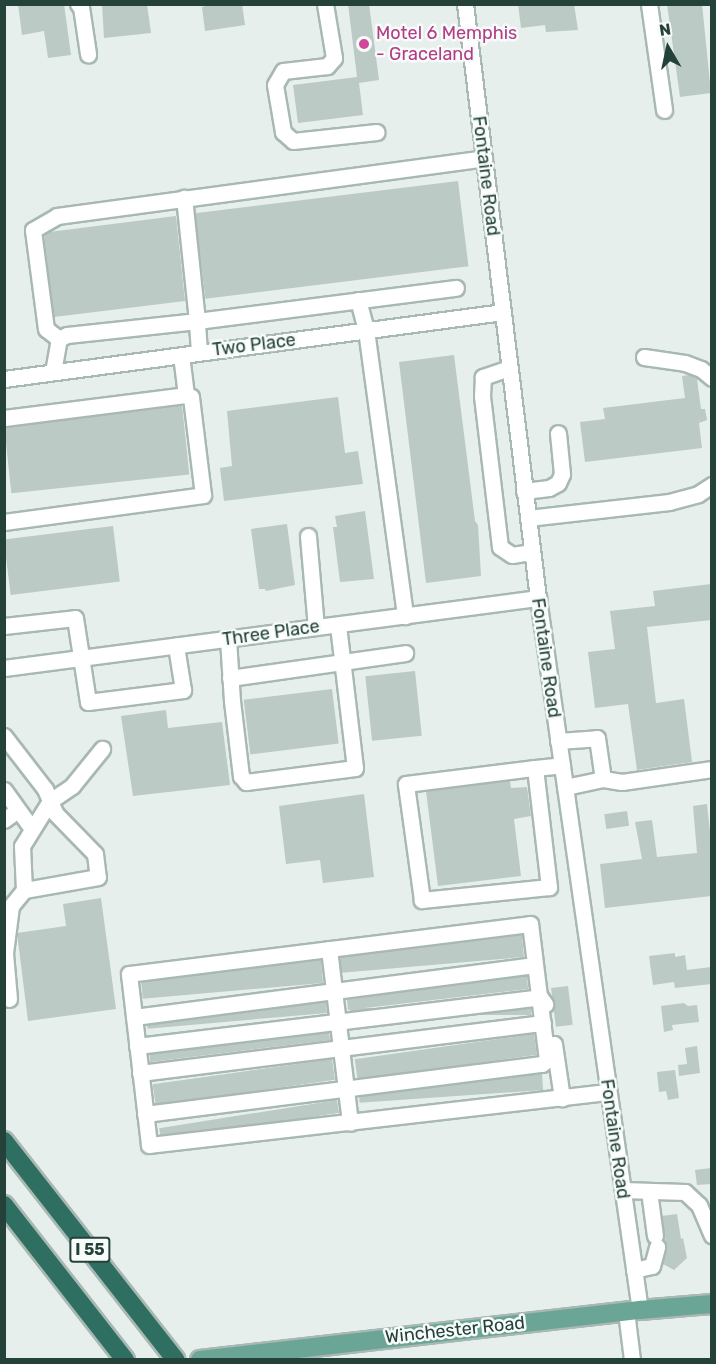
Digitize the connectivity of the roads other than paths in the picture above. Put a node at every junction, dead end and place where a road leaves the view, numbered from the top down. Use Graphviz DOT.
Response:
graph roads {
  1 [pos="78,4"];
  2 [pos="326,4"];
  3 [pos="465,4"];
  4 [pos="649,4"];
  5 [pos="88,54"];
  6 [pos="664,110"];
  7 [pos="377,132"];
  8 [pos="484,158"];
  9 [pos="184,198"];
  10 [pos="456,288"];
  11 [pos="358,300"];
  12 [pos="503,312"];
  13 [pos="197,321"];
  14 [pos="366,330"];
  15 [pos="59,339"];
  16 [pos="199,352"];
  17 [pos="181,355"];
  18 [pos="644,357"];
  19 [pos="509,368"];
  20 [pos="53,372"];
  21 [pos="711,378"];
  22 [pos="4,379"];
  23 [pos="186,396"];
  24 [pos="4,418"];
  25 [pos="558,433"];
  26 [pos="711,485"];
  27 [pos="525,491"];
  28 [pos="528,518"];
  29 [pos="4,522"];
  30 [pos="308,536"];
  31 [pos="532,552"];
  32 [pos="538,598"];
  33 [pos="405,616"];
  34 [pos="338,625"];
  35 [pos="4,626"];
  36 [pos="316,627"];
  37 [pos="228,639"];
  38 [pos="176,646"];
  39 [pos="405,653"];
  40 [pos="81,658"];
  41 [pos="342,661"];
  42 [pos="4,668"];
  43 [pos="230,678"];
  44 [pos="4,736"];
  45 [pos="558,741"];
  46 [pos="102,749"];
  47 [pos="562,765"];
  48 [pos="535,768"];
  49 [pos="711,769"];
  50 [pos="603,779"];
  51 [pos="565,787"];
  52 [pos="4,790"];
  53 [pos="52,807"];
  54 [pos="18,810"];
  55 [pos="4,820"];
  56 [pos="32,829"];
  57 [pos="24,890"];
  58 [pos="329,949"];
  59 [pos="535,965"];
  60 [pos="334,992"];
  61 [pos="540,997"];
  62 [pos="9,999"];
  63 [pos="134,1017"];
  64 [pos="337,1022"];
  65 [pos="543,1023"];
  66 [pos="137,1046"];
  67 [pos="340,1048"];
  68 [pos="140,1073"];
  69 [pos="345,1089"];
  70 [pos="608,1092"];
  71 [pos="562,1098"];
  72 [pos="145,1114"];
  73 [pos="350,1123"];
  74 [pos="4,1141"];
  75 [pos="622,1190"];
  76 [pos="649,1191"];
  77 [pos="4,1205"];
  78 [pos="711,1235"];
  79 [pos="634,1270"];
  80 [pos="711,1304"];
  81 [pos="633,1310"];
  82 [pos="125,1359"];
  83 [pos="176,1359"];
  84 [pos="200,1359"];
  85 [pos="632,1359"];
  1 -- 5 [label="street"];
  2 -- 7 [label="street"];
  3 -- 8 [label="street, Fontaine Road"];
  4 -- 6 [label="street"];
  8 -- 9 [label="street"];
  8 -- 12 [label="street, Fontaine Road"];
  9 -- 13 [label="street"];
  9 -- 15 [label="street"];
  10 -- 11 [label="street"];
  11 -- 13 [label="street"];
  11 -- 14 [label="street"];
  12 -- 14 [label="street, Two Place"];
  12 -- 19 [label="street, Fontaine Road"];
  13 -- 15 [label="street"];
  13 -- 16 [label="street"];
  14 -- 16 [label="street, Two Place"];
  14 -- 33 [label="street"];
  15 -- 20 [label="street"];
  16 -- 17 [label="street, Two Place"];
  17 -- 20 [label="street, Two Place"];
  17 -- 23 [label="street"];
  18 -- 21 [label="street"];
  19 -- 27 [label="street, Fontaine Road"];
  19 -- 31 [label="street"];
  20 -- 22 [label="street, Two Place"];
  23 -- 24 [label="street"];
  23 -- 29 [label="street"];
  25 -- 27 [label="street"];
  26 -- 28 [label="street"];
  27 -- 28 [label="street, Fontaine Road"];
  28 -- 31 [label="street, Fontaine Road"];
  30 -- 36 [label="street"];
  31 -- 32 [label="street, Fontaine Road"];
  32 -- 33 [label="street, Three Place"];
  32 -- 45 [label="street, Fontaine Road"];
  33 -- 34 [label="street, Three Place"];
  34 -- 36 [label="street, Three Place"];
  34 -- 41 [label="street"];
  35 -- 40 [label="street"];
  36 -- 37 [label="street, Three Place"];
  37 -- 38 [label="street, Three Place"];
  37 -- 43 [label="street"];
  38 -- 40 [label="street, Three Place"];
  38 -- 40 [label="street"];
  39 -- 41 [label="street"];
  40 -- 42 [label="street, Three Place"];
  41 -- 43 [label="street"];
  41 -- 43 [label="street"];
  44 -- 53 [label="street"];
  45 -- 47 [label="street, Fontaine Road"];
  45 -- 50 [label="street"];
  46 -- 53 [label="street"];
  47 -- 48 [label="street"];
  47 -- 51 [label="street, Fontaine Road"];
  48 -- 48 [label="street"];
  49 -- 50 [label="street"];
  50 -- 51 [label="street"];
  51 -- 70 [label="street, Fontaine Road"];
  52 -- 54 [label="street"];
  53 -- 56 [label="street"];
  53 -- 57 [label="street"];
  54 -- 55 [label="street"];
  54 -- 56 [label="street"];
  56 -- 57 [label="street"];
  57 -- 62 [label="street"];
  58 -- 59 [label="street"];
  58 -- 60 [label="street"];
  58 -- 63 [label="street"];
  59 -- 60 [label="street"];
  59 -- 61 [label="street"];
  60 -- 63 [label="street"];
  60 -- 64 [label="street"];
  61 -- 64 [label="street"];
  61 -- 65 [label="street"];
  61 -- 71 [label="street"];
  63 -- 66 [label="street"];
  64 -- 66 [label="street"];
  64 -- 67 [label="street"];
  65 -- 67 [label="street"];
  65 -- 69 [label="street"];
  66 -- 68 [label="street"];
  67 -- 68 [label="street"];
  67 -- 69 [label="street"];
  68 -- 72 [label="street"];
  69 -- 72 [label="street"];
  69 -- 73 [label="street"];
  70 -- 71 [label="street"];
  70 -- 75 [label="street, Fontaine Road"];
  71 -- 73 [label="street"];
  72 -- 73 [label="street"];
  74 -- 83 [label="highway, I 55"];
  75 -- 76 [label="street"];
  75 -- 79 [label="street, Fontaine Road"];
  76 -- 78 [label="street"];
  76 -- 79 [label="street"];
  77 -- 82 [label="highway, I 55"];
  79 -- 81 [label="street, Fontaine Road"];
  80 -- 81 [label="main road, Winchester Road"];
  81 -- 84 [label="main road, Winchester Road"];
  81 -- 85 [label="street, Fontaine Road"];
}
